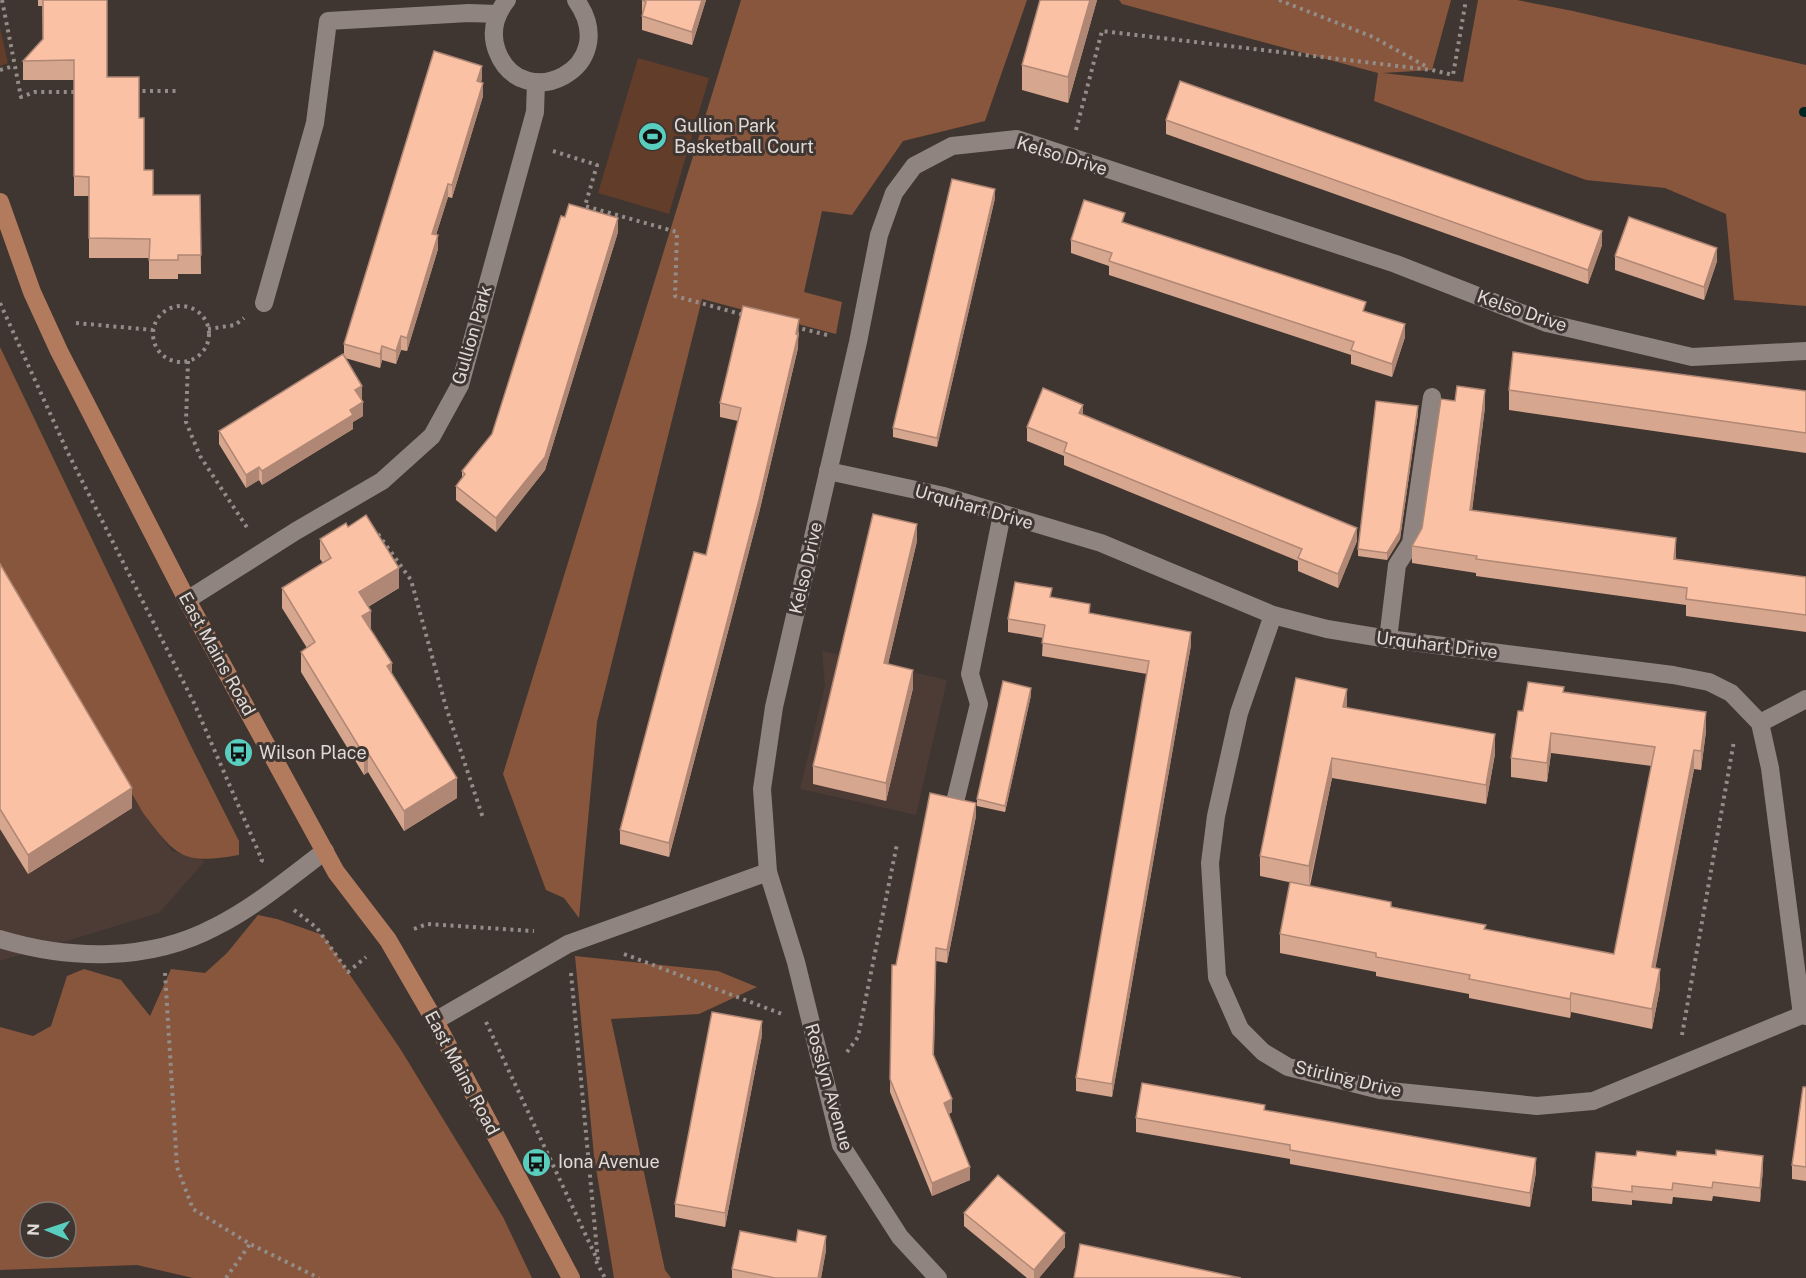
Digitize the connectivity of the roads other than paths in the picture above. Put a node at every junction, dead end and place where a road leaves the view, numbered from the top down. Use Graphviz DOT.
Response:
graph roads {
  1 [pos="576,0"];
  2 [pos="502,7"];
  3 [pos="536,82"];
  4 [pos="0,202"];
  5 [pos="264,303"];
  6 [pos="1806,351"];
  7 [pos="1432,397"];
  8 [pos="828,471"];
  9 [pos="1002,514"];
  10 [pos="187,600"];
  11 [pos="1274,615"];
  12 [pos="1388,639"];
  13 [pos="1806,699"];
  14 [pos="1760,723"];
  15 [pos="955,802"];
  16 [pos="325,851"];
  17 [pos="768,872"];
  18 [pos="0,939"];
  19 [pos="1804,1016"];
  20 [pos="435,1021"];
  21 [pos="571,1278"];
  22 [pos="938,1278"];
  1 -- 3 [label="street"];
  2 -- 3 [label="street"];
  2 -- 5 [label="street"];
  3 -- 10 [label="street, Gullion Park"];
  4 -- 10 [label="main road, East Mains Road"];
  6 -- 8 [label="street, Kelso Drive"];
  7 -- 12 [label="street"];
  8 -- 9 [label="street, Urquhart Drive"];
  8 -- 17 [label="street, Kelso Drive"];
  9 -- 11 [label="street, Urquhart Drive"];
  9 -- 15 [label="street"];
  10 -- 16 [label="main road, East Mains Road"];
  11 -- 12 [label="street, Urquhart Drive"];
  11 -- 19 [label="street, Stirling Drive"];
  12 -- 14 [label="street, Urquhart Drive"];
  13 -- 14 [label="street"];
  14 -- 19 [label="street"];
  16 -- 18 [label="street"];
  16 -- 20 [label="main road, East Mains Road"];
  17 -- 20 [label="street"];
  17 -- 22 [label="street, Rosslyn Avenue"];
  20 -- 21 [label="main road, East Mains Road"];
}
